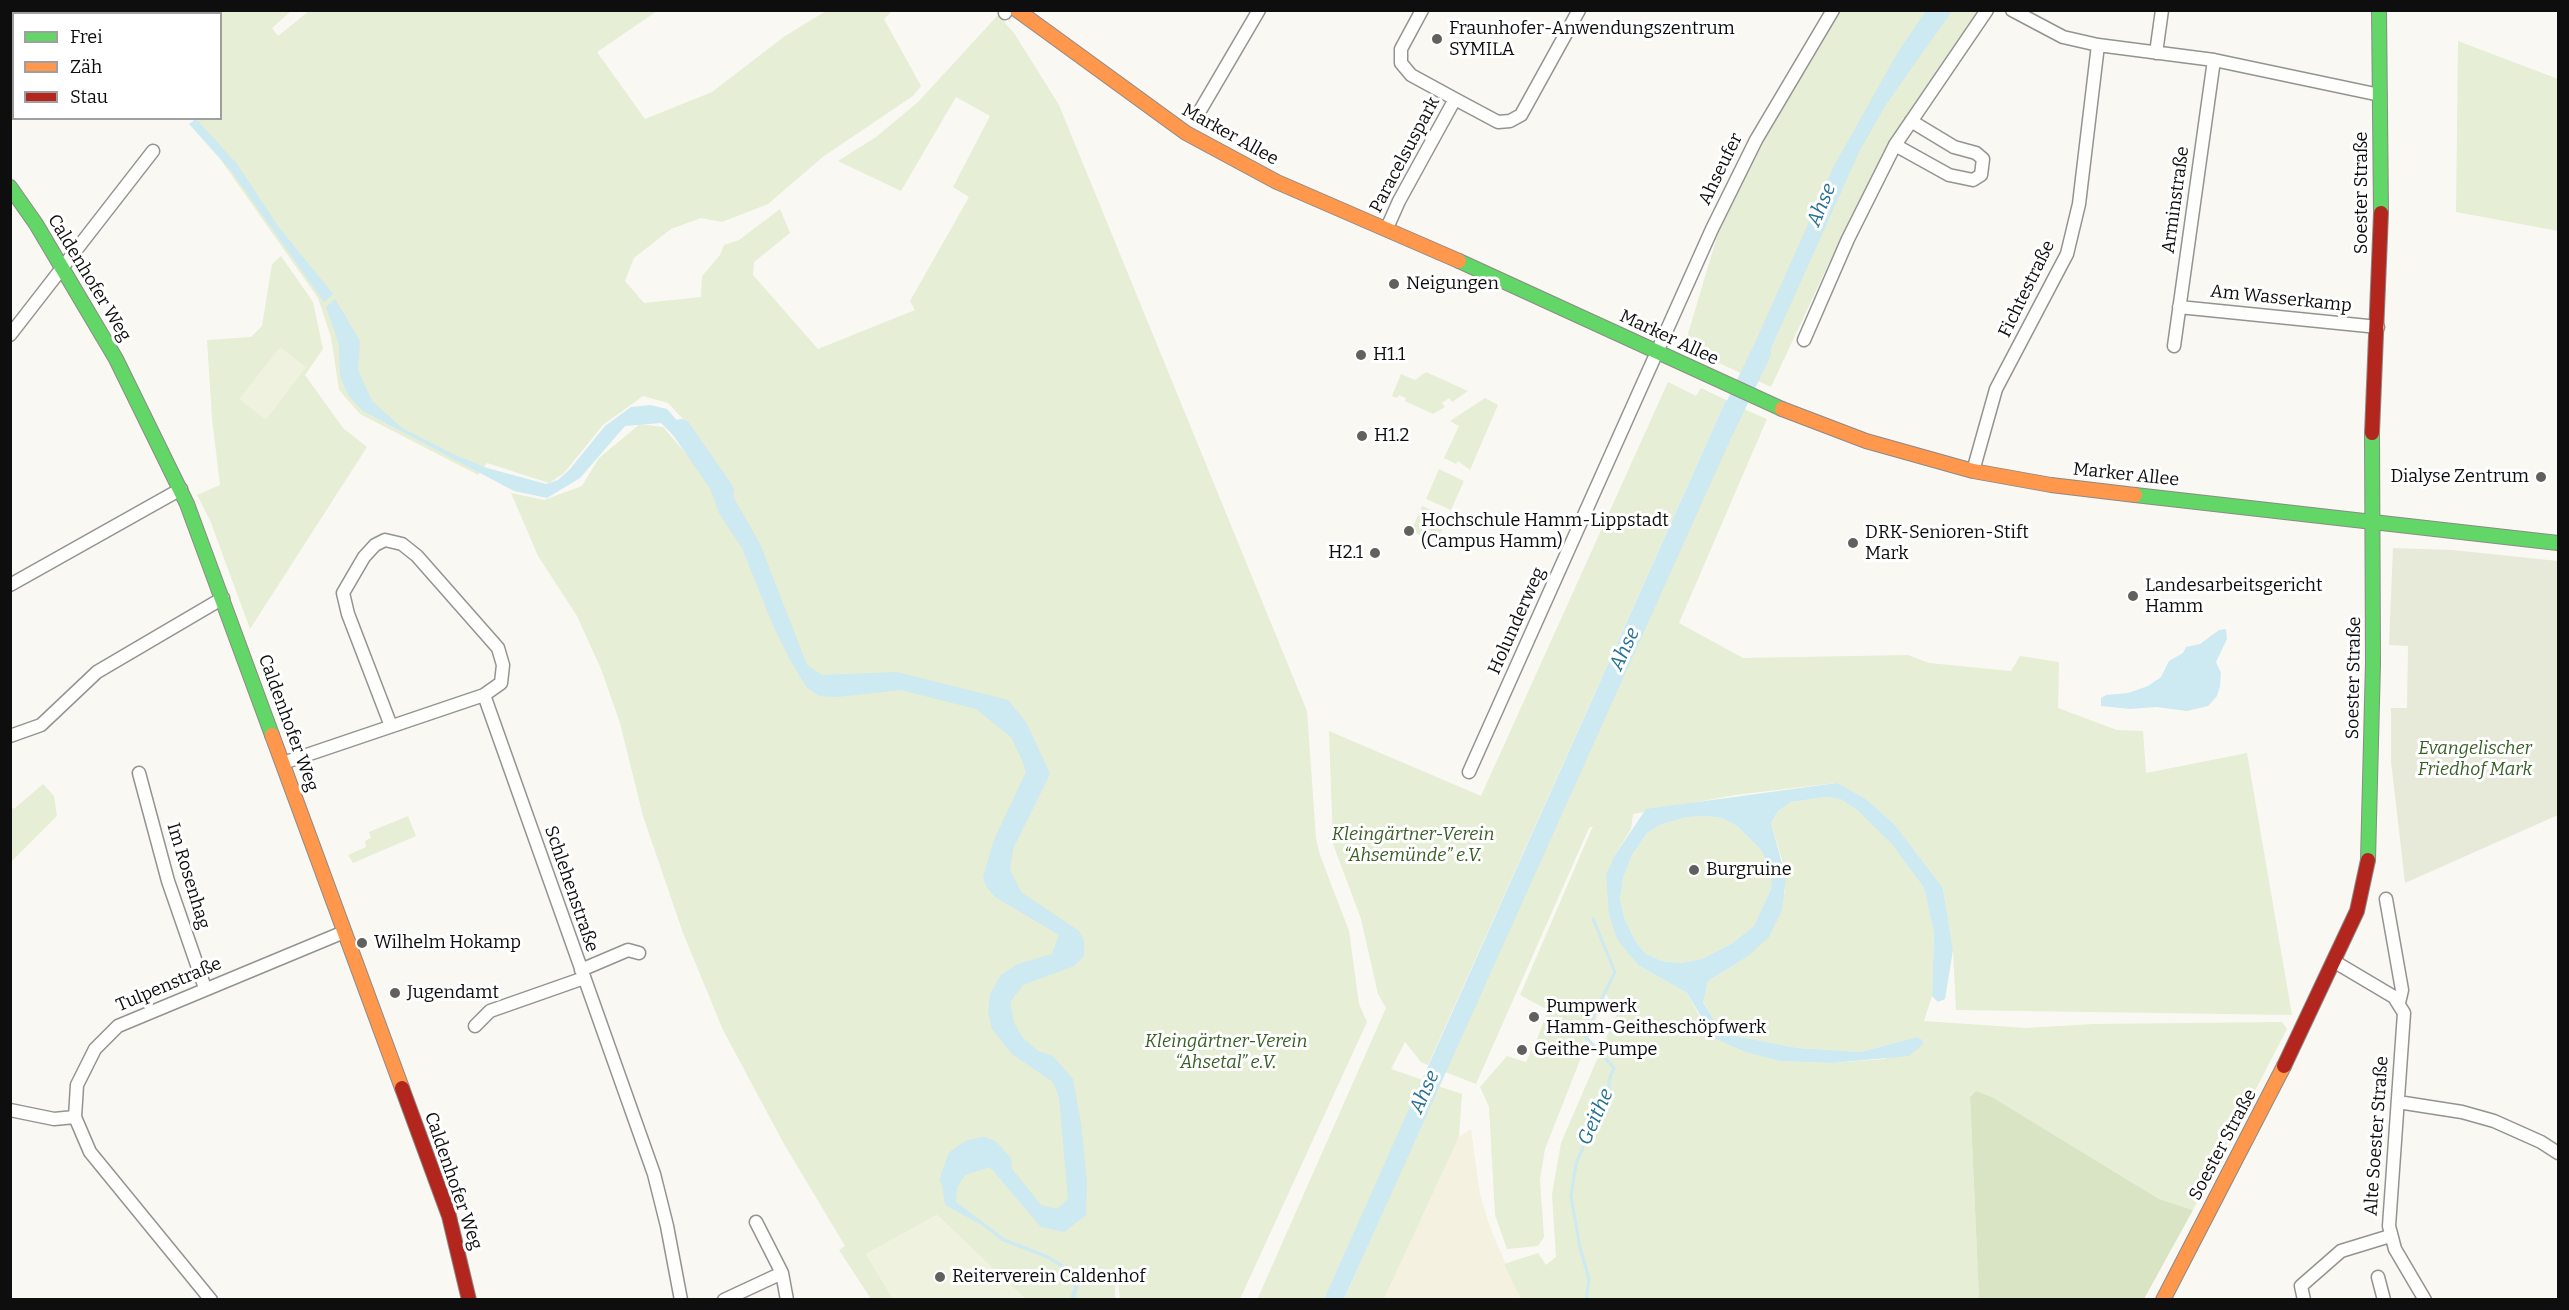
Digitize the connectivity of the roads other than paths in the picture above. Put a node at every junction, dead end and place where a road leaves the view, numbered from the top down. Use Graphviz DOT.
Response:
graph roads {
  1 [pos="1259,10"];
  2 [pos="1422,10"];
  3 [pos="1579,10"];
  4 [pos="1833,10"];
  5 [pos="1987,10"];
  6 [pos="2012,10"];
  7 [pos="2162,10"];
  8 [pos="2379,10"];
  9 [pos="1015,12"];
  10 [pos="2098,45"];
  11 [pos="2156,53"];
  12 [pos="2214,60"];
  13 [pos="2380,94"];
  14 [pos="1455,99"];
  15 [pos="1201,109"];
  16 [pos="1911,121"];
  17 [pos="1895,145"];
  18 [pos="153,151"];
  19 [pos="10,187"];
  20 [pos="1387,228"];
  21 [pos="62,266"];
  22 [pos="2180,307"];
  23 [pos="2378,327"];
  24 [pos="10,335"];
  25 [pos="1804,340"];
  26 [pos="2174,346"];
  27 [pos="1656,352"];
  28 [pos="1973,471"];
  29 [pos="181,489"];
  30 [pos="2371,522"];
  31 [pos="2559,543"];
  32 [pos="10,585"];
  33 [pos="223,598"];
  34 [pos="484,695"];
  35 [pos="391,726"];
  36 [pos="10,736"];
  37 [pos="283,763"];
  38 [pos="1469,772"];
  39 [pos="139,773"];
  40 [pos="2386,899"];
  41 [pos="344,932"];
  42 [pos="639,953"];
  43 [pos="2335,963"];
  44 [pos="582,974"];
  45 [pos="205,988"];
  46 [pos="2399,1003"];
  47 [pos="475,1026"];
  48 [pos="2398,1102"];
  49 [pos="10,1110"];
  50 [pos="75,1117"];
  51 [pos="2559,1153"];
  52 [pos="756,1222"];
  53 [pos="2390,1236"];
  54 [pos="782,1273"];
  55 [pos="2378,1276"];
  56 [pos="210,1299"];
  57 [pos="469,1299"];
  58 [pos="681,1299"];
  59 [pos="724,1299"];
  60 [pos="787,1299"];
  61 [pos="2163,1299"];
  62 [pos="2304,1299"];
  63 [pos="2384,1299"];
  64 [pos="2426,1299"];
  1 -- 15 [label="street"];
  2 -- 14 [label="street, Paracelsuspark"];
  3 -- 14 [label="street, Paracelsuspark"];
  4 -- 27 [label="street, Ahseufer"];
  5 -- 16 [label="street"];
  6 -- 10 [label="street"];
  7 -- 11 [label="street"];
  8 -- 13 [label="street, Soester Straße"];
  9 -- 20 [label="street, Marker Allee"];
  10 -- 11 [label="street"];
  10 -- 28 [label="street, Fichtestraße"];
  11 -- 12 [label="street"];
  12 -- 13 [label="street"];
  12 -- 22 [label="street, Arminstraße"];
  13 -- 23 [label="street, Soester Straße"];
  14 -- 20 [label="street, Paracelsuspark"];
  16 -- 17 [label="street"];
  16 -- 17 [label="street"];
  17 -- 25 [label="street"];
  18 -- 21 [label="street"];
  19 -- 21 [label="street, Caldenhofer Weg"];
  20 -- 27 [label="street, Marker Allee"];
  21 -- 24 [label="street"];
  21 -- 29 [label="street, Caldenhofer Weg"];
  22 -- 23 [label="street, Am Wasserkamp"];
  22 -- 26 [label="street, Arminstraße"];
  23 -- 30 [label="street, Soester Straße"];
  27 -- 28 [label="street, Marker Allee"];
  27 -- 38 [label="street, Holunderweg"];
  28 -- 30 [label="street, Marker Allee"];
  29 -- 32 [label="street"];
  29 -- 33 [label="street, Caldenhofer Weg"];
  30 -- 31 [label="street, Marker Allee"];
  30 -- 43 [label="street, Soester Straße"];
  33 -- 36 [label="street"];
  33 -- 37 [label="street, Caldenhofer Weg"];
  34 -- 35 [label="street"];
  34 -- 35 [label="street"];
  34 -- 44 [label="street, Schlehenstraße"];
  35 -- 37 [label="street"];
  37 -- 41 [label="street, Caldenhofer Weg"];
  39 -- 45 [label="street, Im Rosenhag"];
  40 -- 46 [label="street, Alte Soester Straße"];
  41 -- 45 [label="street, Tulpenstraße"];
  41 -- 57 [label="street, Caldenhofer Weg"];
  42 -- 44 [label="street"];
  43 -- 46 [label="street"];
  43 -- 61 [label="street, Soester Straße"];
  44 -- 47 [label="street"];
  44 -- 58 [label="street, Schlehenstraße"];
  45 -- 50 [label="street, Tulpenstraße"];
  46 -- 48 [label="street, Alte Soester Straße"];
  48 -- 51 [label="street"];
  48 -- 53 [label="street, Alte Soester Straße"];
  49 -- 50 [label="street"];
  50 -- 56 [label="street, Tulpenstraße"];
  52 -- 54 [label="street"];
  53 -- 62 [label="street"];
  53 -- 64 [label="street, Alte Soester Straße"];
  54 -- 59 [label="street"];
  54 -- 60 [label="street"];
  55 -- 63 [label="street"];
}
